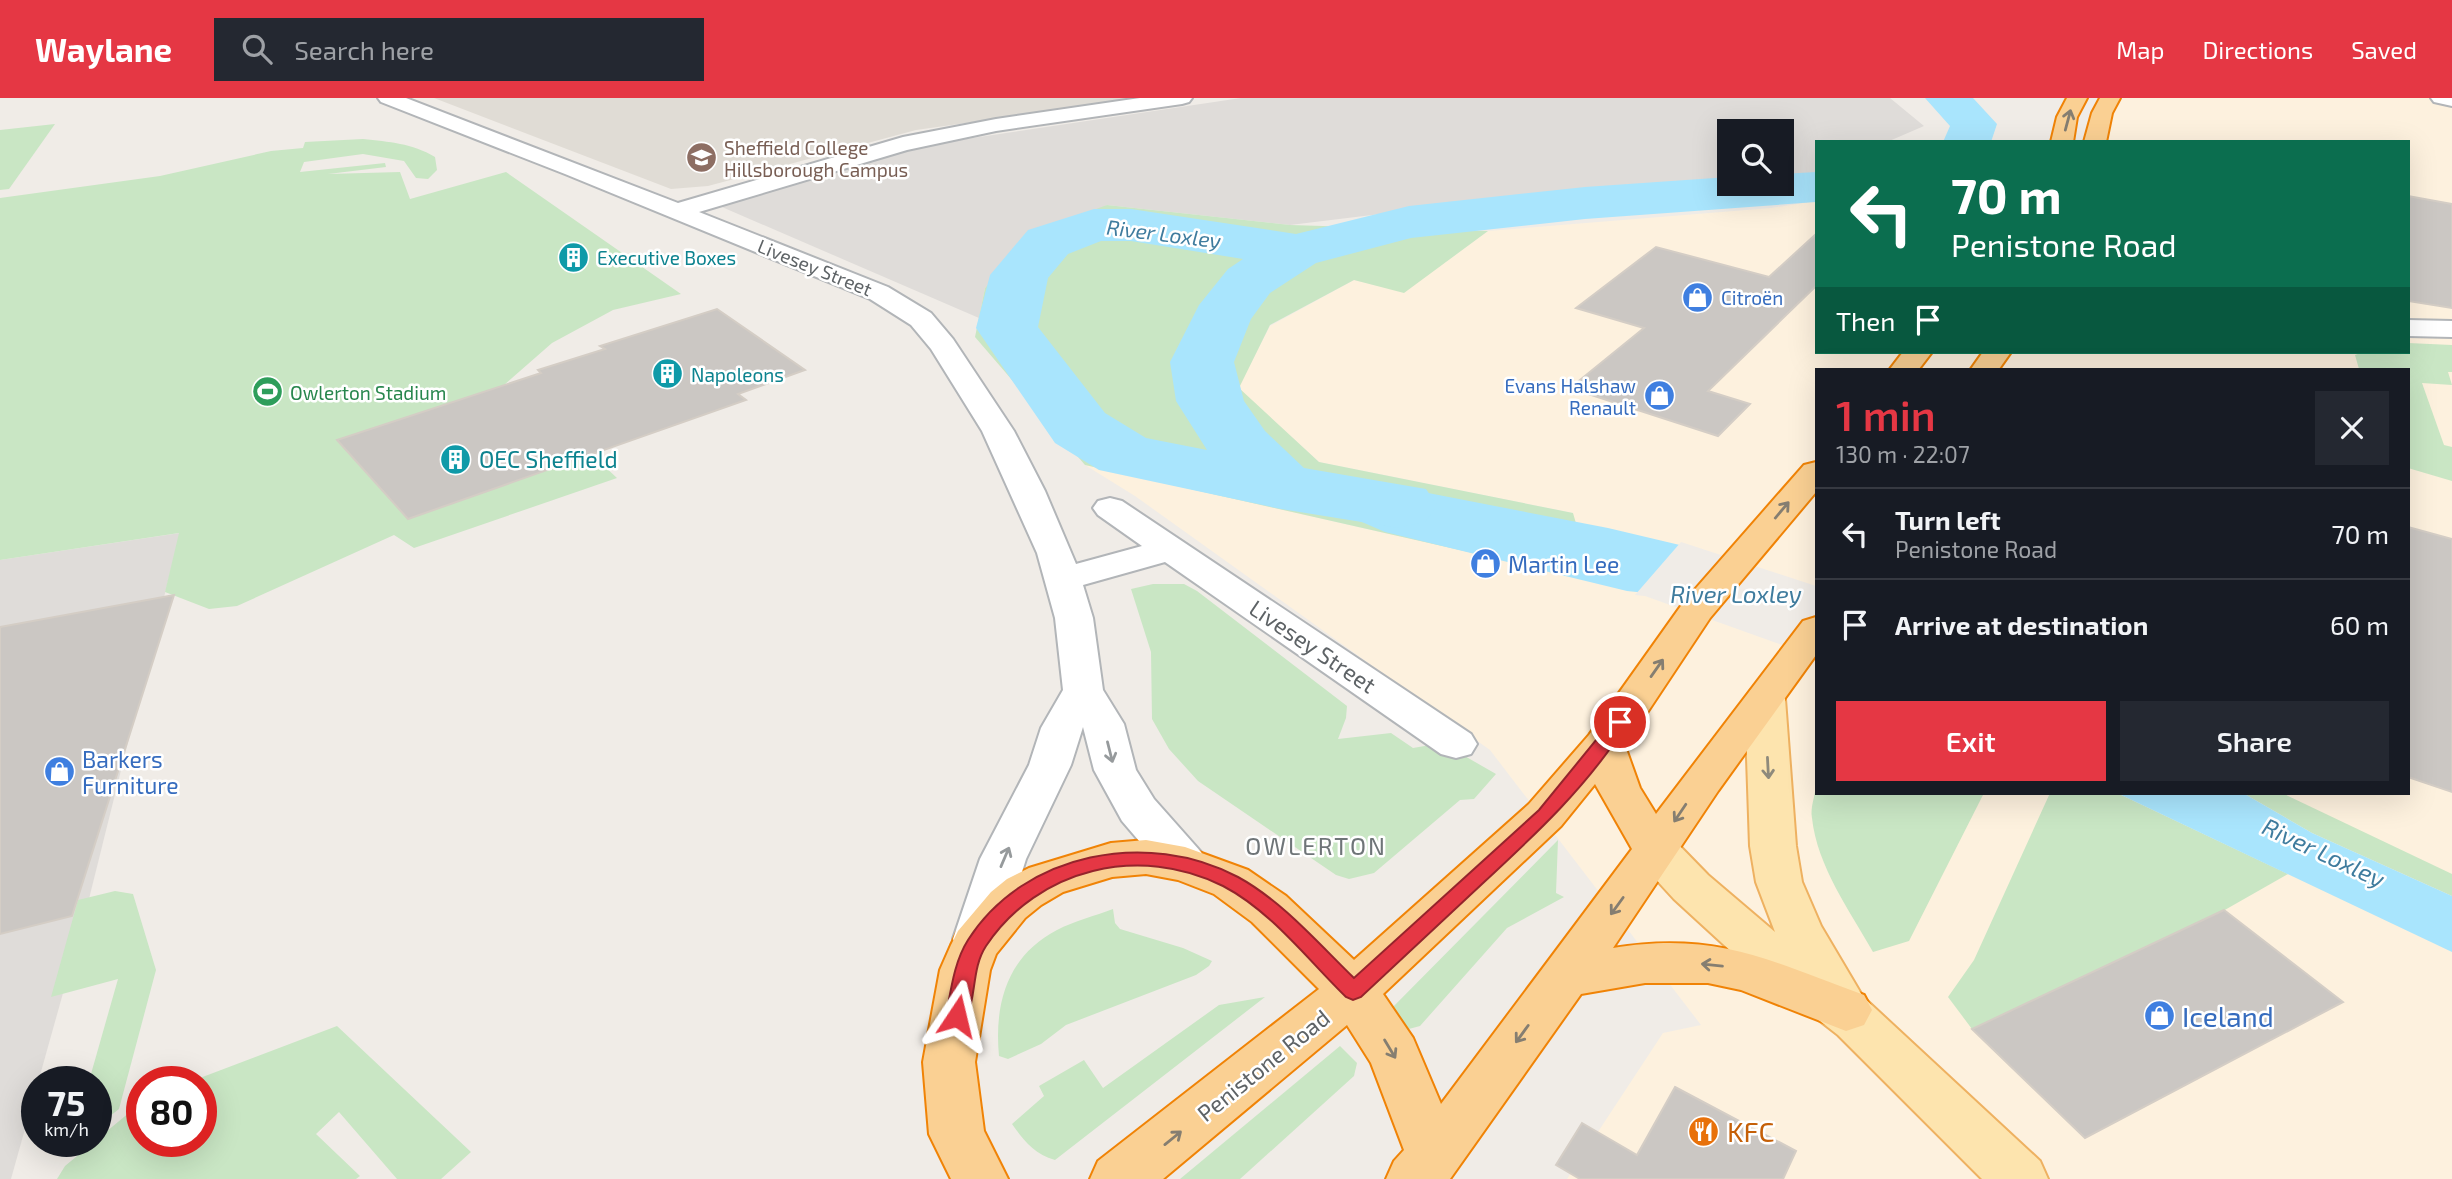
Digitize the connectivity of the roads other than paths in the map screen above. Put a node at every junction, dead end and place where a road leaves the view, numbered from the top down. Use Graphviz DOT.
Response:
graph roads {
  1 [pos="388,98"];
  2 [pos="1182,98"];
  3 [pos="2077,98"];
  4 [pos="2110,98"];
  5 [pos="2441,98"];
  6 [pos="2452,100"];
  7 [pos="2062,140"];
  8 [pos="2095,140"];
  9 [pos="676,211"];
  10 [pos="2410,328"];
  11 [pos="2452,329"];
  12 [pos="1916,354"];
  13 [pos="1905,368"];
  14 [pos="1815,473"];
  15 [pos="1110,508"];
  16 [pos="1171,549"];
  17 [pos="1063,579"];
  18 [pos="1810,638"];
  19 [pos="1083,690"];
  20 [pos="1765,699"];
  21 [pos="1455,744"];
  22 [pos="1604,745"];
  23 [pos="1656,850"];
  24 [pos="1185,864"];
  25 [pos="975,945"];
  26 [pos="1562,978"];
  27 [pos="1353,991"];
  28 [pos="1846,1010"];
  29 [pos="1425,1167"];
  30 [pos="981,1179"];
  31 [pos="1118,1179"];
  32 [pos="2020,1179"];
  1 -- 9 [label="street, Livesey Street"];
  2 -- 9 [label="street"];
  7 -- 3 [label="highway, one-way"];
  4 -- 8 [label="highway"];
  5 -- 6 [label="street"];
  9 -- 17 [label="street, Livesey Street"];
  10 -- 11 [label="street"];
  12 -- 13 [label="highway"];
  22 -- 14 [label="highway, Penistone Road, one-way"];
  15 -- 16 [label="street, Livesey Street"];
  16 -- 17 [label="street"];
  16 -- 21 [label="street, Livesey Street"];
  17 -- 19 [label="street, Livesey Street"];
  18 -- 20 [label="highway"];
  19 -- 24 [label="street, Livesey Street, one-way"];
  25 -- 19 [label="street, one-way"];
  20 -- 23 [label="highway, one-way"];
  20 -- 28 [label="main road, one-way"];
  22 -- 23 [label="highway"];
  22 -- 27 [label="highway, Penistone Road"];
  23 -- 26 [label="highway, one-way"];
  23 -- 28 [label="main road"];
  24 -- 25 [label="highway"];
  24 -- 27 [label="highway"];
  25 -- 30 [label="highway"];
  28 -- 26 [label="highway, one-way"];
  26 -- 29 [label="highway, one-way"];
  27 -- 29 [label="highway, one-way"];
  31 -- 27 [label="highway, Penistone Road, one-way"];
  28 -- 32 [label="main road"];
}
